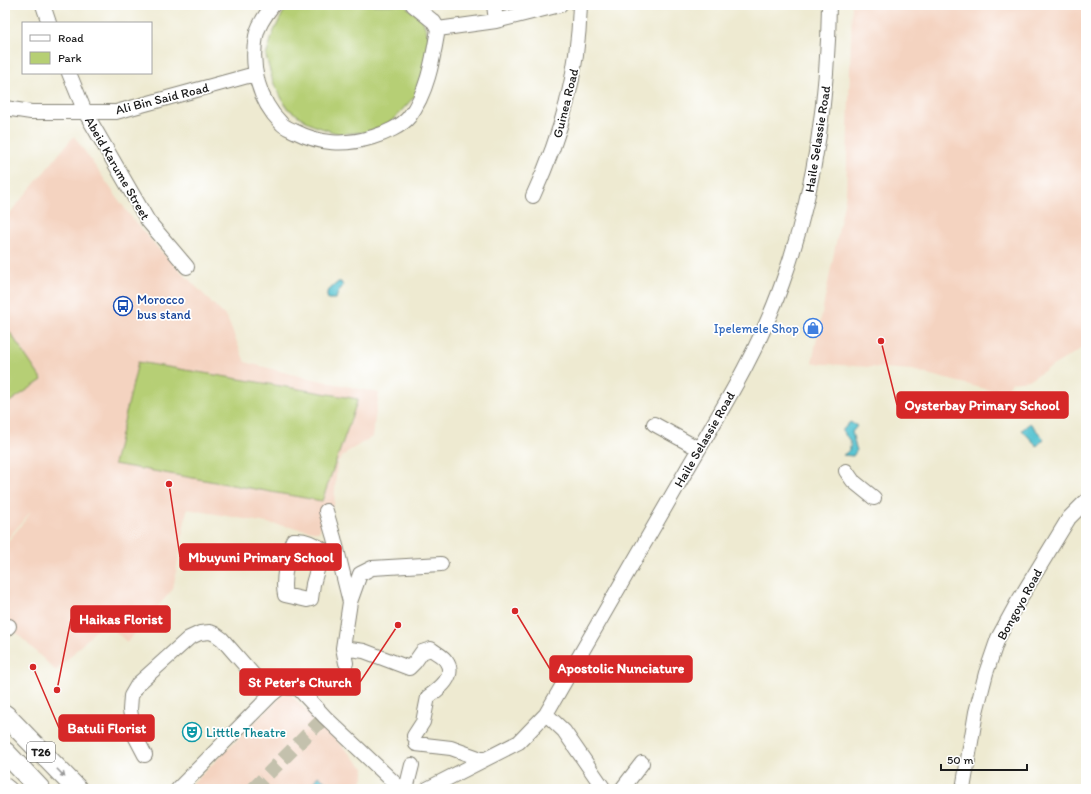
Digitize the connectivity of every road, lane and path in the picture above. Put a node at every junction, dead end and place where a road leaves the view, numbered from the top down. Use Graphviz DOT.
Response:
graph roads {
  1 [pos="43,5"];
  2 [pos="273,5"];
  3 [pos="413,5"];
  4 [pos="494,5"];
  5 [pos="560,5"];
  6 [pos="580,5"];
  7 [pos="829,5"];
  8 [pos="496,21"];
  9 [pos="49,22"];
  10 [pos="438,29"];
  11 [pos="69,74"];
  12 [pos="255,74"];
  13 [pos="5,108"];
  14 [pos="85,112"];
  15 [pos="533,196"];
  16 [pos="187,268"];
  17 [pos="654,424"];
  18 [pos="699,449"];
  19 [pos="846,471"];
  20 [pos="874,498"];
  21 [pos="1086,501"];
  22 [pos="326,512"];
  23 [pos="441,564"];
  24 [pos="350,602"];
  25 [pos="344,648"];
  26 [pos="346,663"];
  27 [pos="271,695"];
  28 [pos="546,714"];
  29 [pos="5,715"];
  30 [pos="5,752"];
  31 [pos="146,755"];
  32 [pos="484,760"];
  33 [pos="642,763"];
  34 [pos="412,765"];
  35 [pos="5,784"];
  36 [pos="10,789"];
  37 [pos="40,789"];
  38 [pos="77,789"];
  39 [pos="178,789"];
  40 [pos="401,789"];
  41 [pos="406,789"];
  42 [pos="427,789"];
  43 [pos="604,789"];
  44 [pos="622,789"];
  45 [pos="963,789"];
  1 -- 9 [label="street"];
  2 -- 12 [label="street"];
  3 -- 10 [label="street"];
  4 -- 8 [label="street"];
  5 -- 8 [label="street"];
  6 -- 15 [label="street, Guinea Road"];
  7 -- 18 [label="street, Haile Selassie Road"];
  8 -- 10 [label="street"];
  10 -- 12 [label="street"];
  11 -- 14 [label="street"];
  12 -- 14 [label="street, Ali Bin Said Road"];
  13 -- 14 [label="street, Abeid Karume Street"];
  14 -- 16 [label="street, Abeid Karume Street"];
  17 -- 18 [label="street"];
  18 -- 28 [label="street, Haile Selassie Road"];
  19 -- 20 [label="street"];
  21 -- 45 [label="street, Bongoyo Road"];
  22 -- 24 [label="street"];
  23 -- 24 [label="street"];
  24 -- 25 [label="street"];
  25 -- 26 [label="street"];
  25 -- 32 [label="street"];
  27 -- 31 [label="street"];
  27 -- 39 [label="street"];
  27 -- 40 [label="street"];
  28 -- 32 [label="street, Haile Selassie Road"];
  28 -- 43 [label="street"];
  29 -- 38 [label="highway, T26, one-way"];
  30 -- 37 [label="highway, T26"];
  32 -- 42 [label="street, Haile Selassie Road"];
  33 -- 44 [label="street"];
  34 -- 41 [label="street"];
  35 -- 36 [label="street"];
}
